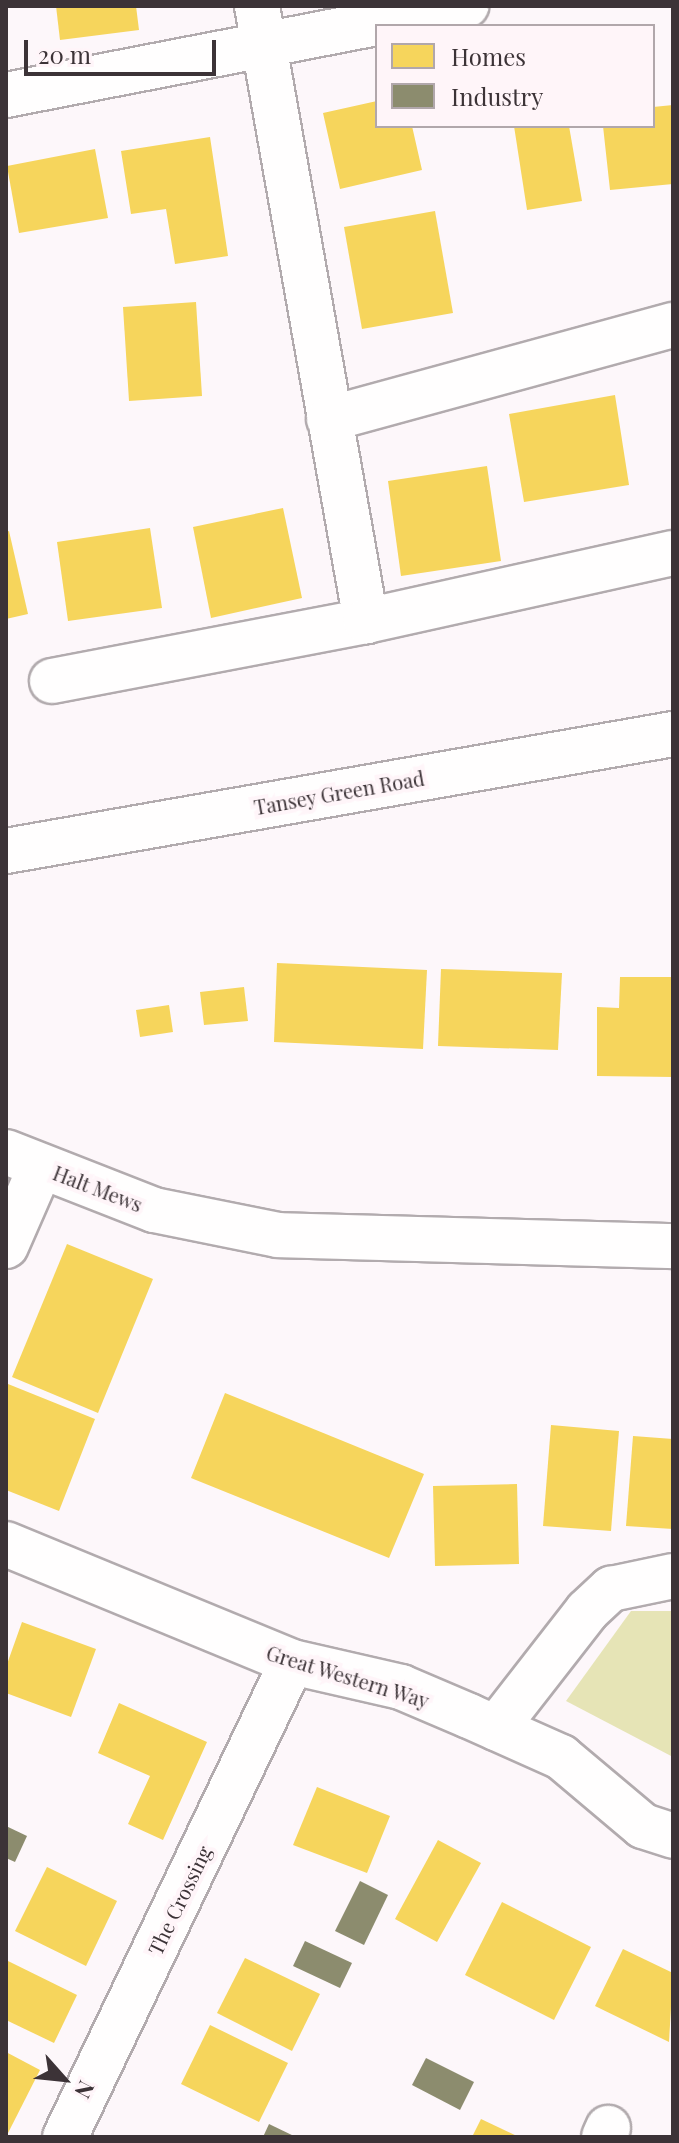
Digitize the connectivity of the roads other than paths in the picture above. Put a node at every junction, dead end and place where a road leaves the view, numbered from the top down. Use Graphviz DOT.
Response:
graph roads {
  1 [pos="466,6"];
  2 [pos="259,26"];
  3 [pos="6,95"];
  4 [pos="673,325"];
  5 [pos="329,419"];
  6 [pos="673,553"];
  7 [pos="366,621"];
  8 [pos="52,681"];
  9 [pos="673,734"];
  10 [pos="6,851"];
  11 [pos="24,1159"];
  12 [pos="6,1246"];
  13 [pos="673,1246"];
  14 [pos="6,1544"];
  15 [pos="673,1576"];
  16 [pos="292,1662"];
  17 [pos="496,1728"];
  18 [pos="673,1836"];
  19 [pos="65,2137"];
  1 -- 2 [label="street"];
  2 -- 3 [label="street"];
  2 -- 5 [label="street"];
  4 -- 5 [label="street"];
  5 -- 7 [label="street"];
  6 -- 7 [label="street"];
  7 -- 8 [label="street"];
  9 -- 10 [label="street, Tansey Green Road"];
  11 -- 12 [label="street, Halt Mews"];
  11 -- 13 [label="street, Halt Mews"];
  14 -- 16 [label="street, Great Western Way"];
  15 -- 17 [label="street"];
  16 -- 17 [label="street, Great Western Way"];
  16 -- 19 [label="street, The Crossing"];
  17 -- 18 [label="street, Great Western Way"];
}
